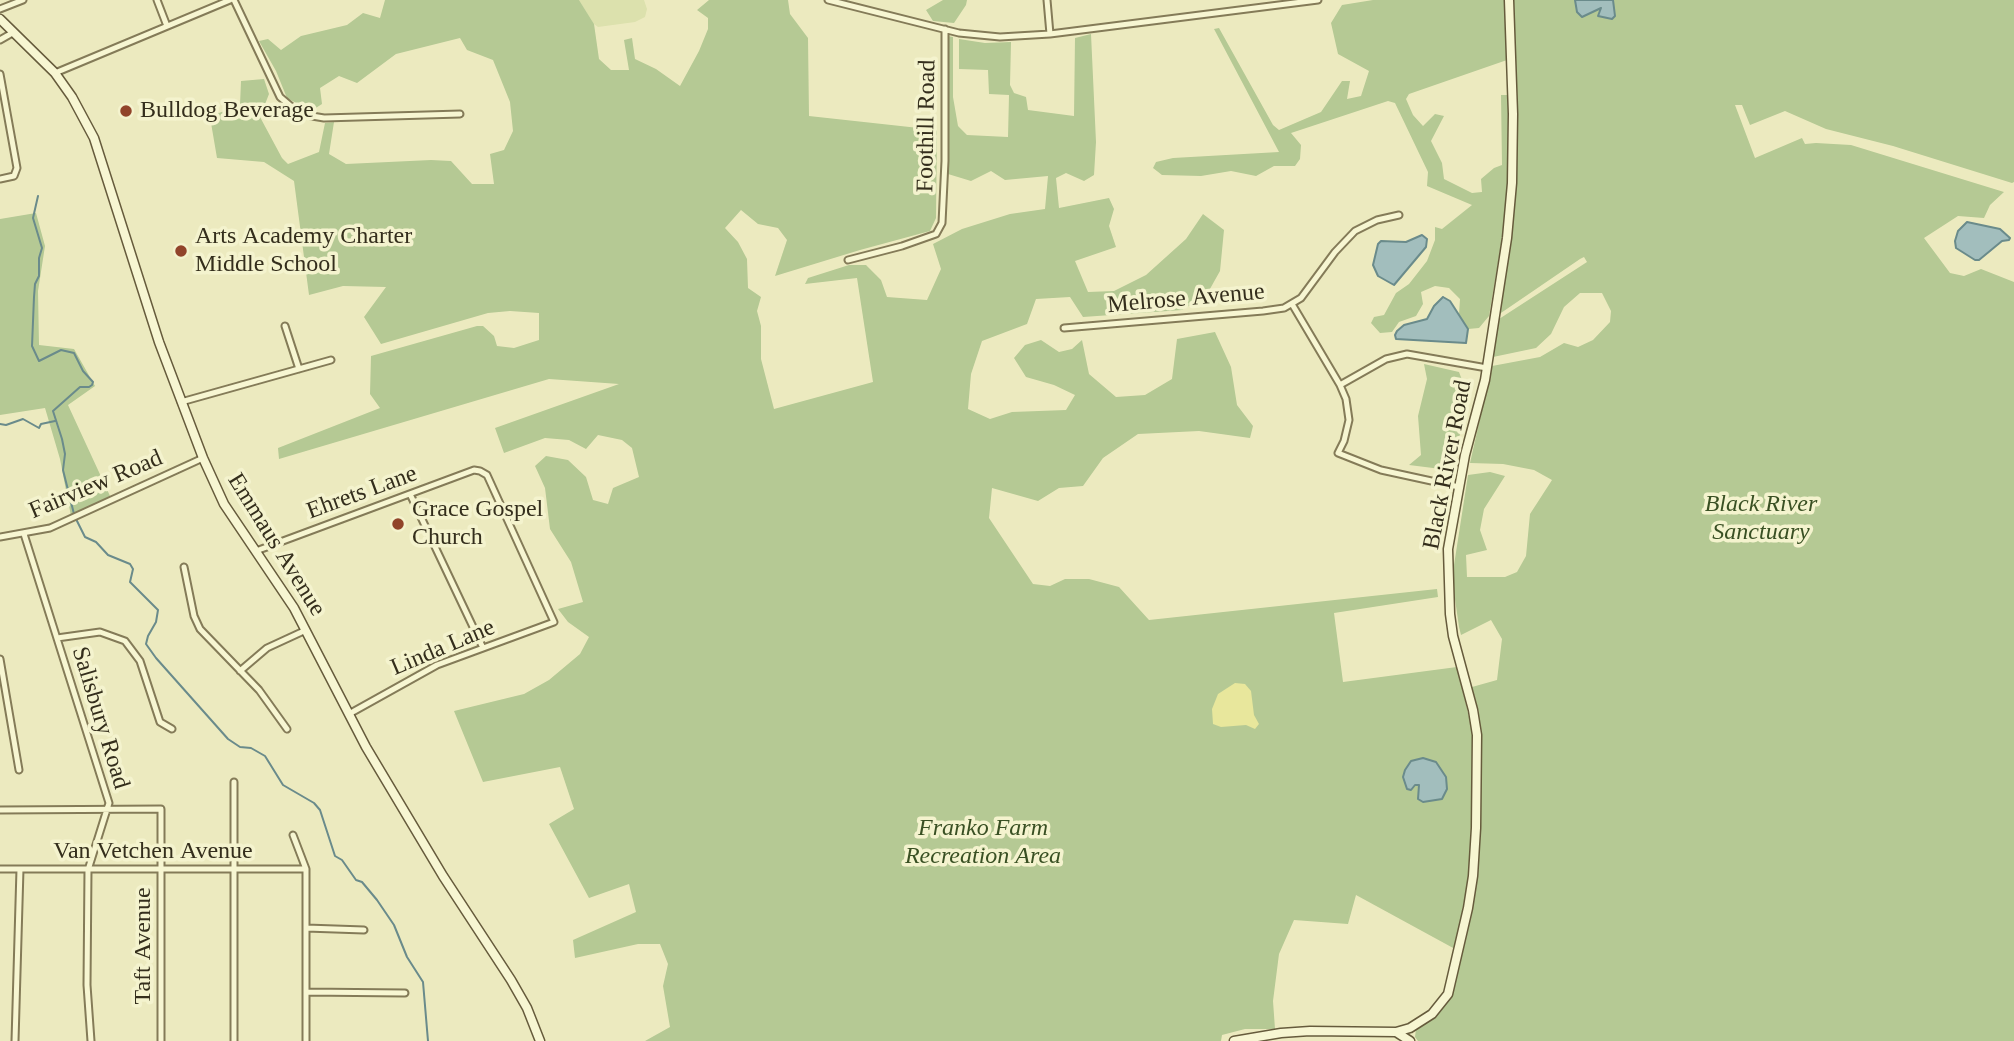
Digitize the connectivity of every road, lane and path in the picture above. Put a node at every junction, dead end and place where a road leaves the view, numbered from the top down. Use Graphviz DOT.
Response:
graph roads {
  1 [pos="23,0"];
  2 [pos="156,0"];
  3 [pos="232,0"];
  4 [pos="828,0"];
  5 [pos="1047,0"];
  6 [pos="1318,0"];
  7 [pos="1508,0"];
  8 [pos="0,9"];
  9 [pos="0,19"];
  10 [pos="167,26"];
  11 [pos="945,29"];
  12 [pos="14,32"];
  13 [pos="1050,34"];
  14 [pos="0,40"];
  15 [pos="55,73"];
  16 [pos="0,78"];
  17 [pos="460,114"];
  18 [pos="0,179"];
  19 [pos="1399,215"];
  20 [pos="848,260"];
  21 [pos="1293,304"];
  22 [pos="285,326"];
  23 [pos="1064,328"];
  24 [pos="331,360"];
  25 [pos="1487,368"];
  26 [pos="299,369"];
  27 [pos="1340,385"];
  28 [pos="181,402"];
  29 [pos="203,458"];
  30 [pos="1459,487"];
  31 [pos="410,494"];
  32 [pos="23,534"];
  33 [pos="0,537"];
  34 [pos="256,551"];
  35 [pos="184,567"];
  36 [pos="554,622"];
  37 [pos="306,630"];
  38 [pos="57,638"];
  39 [pos="483,648"];
  40 [pos="0,659"];
  41 [pos="240,671"];
  42 [pos="349,714"];
  43 [pos="172,729"];
  44 [pos="287,729"];
  45 [pos="19,770"];
  46 [pos="234,782"];
  47 [pos="108,809"];
  48 [pos="0,810"];
  49 [pos="293,835"];
  50 [pos="0,869"];
  51 [pos="20,869"];
  52 [pos="234,869"];
  53 [pos="306,869"];
  54 [pos="88,870"];
  55 [pos="162,870"];
  56 [pos="306,928"];
  57 [pos="364,930"];
  58 [pos="306,992"];
  59 [pos="405,993"];
  60 [pos="1396,1032"];
  61 [pos="15,1041"];
  62 [pos="90,1041"];
  63 [pos="161,1041"];
  64 [pos="234,1041"];
  65 [pos="306,1041"];
  66 [pos="540,1041"];
  67 [pos="1234,1041"];
  68 [pos="1410,1041"];
  1 -- 8 [label="street"];
  2 -- 10 [label="street"];
  3 -- 10 [label="street"];
  3 -- 17 [label="street"];
  4 -- 11 [label="street"];
  5 -- 13 [label="street"];
  6 -- 13 [label="street"];
  7 -- 25 [label="street, Black River Road"];
  9 -- 12 [label="street, Emmaus Avenue"];
  10 -- 15 [label="street"];
  11 -- 13 [label="street"];
  11 -- 20 [label="street, Foothill Road"];
  12 -- 14 [label="street"];
  12 -- 15 [label="street, Emmaus Avenue"];
  15 -- 28 [label="street, Emmaus Avenue"];
  16 -- 18 [label="street"];
  19 -- 21 [label="street, Melrose Avenue"];
  21 -- 23 [label="street, Melrose Avenue"];
  21 -- 27 [label="street"];
  22 -- 26 [label="street"];
  24 -- 26 [label="street"];
  25 -- 27 [label="street"];
  25 -- 30 [label="street, Black River Road"];
  26 -- 28 [label="street"];
  27 -- 30 [label="street"];
  28 -- 29 [label="street, Emmaus Avenue"];
  29 -- 32 [label="street, Fairview Road"];
  29 -- 34 [label="street, Emmaus Avenue"];
  30 -- 60 [label="street, Black River Road"];
  31 -- 34 [label="street, Ehrets Lane"];
  31 -- 36 [label="street, Ehrets Lane"];
  31 -- 39 [label="street"];
  32 -- 33 [label="street, Fairview Road"];
  32 -- 38 [label="street, Salisbury Road"];
  34 -- 37 [label="street, Emmaus Avenue"];
  35 -- 41 [label="street"];
  36 -- 39 [label="street, Linda Lane"];
  37 -- 41 [label="street"];
  37 -- 42 [label="street, Emmaus Avenue"];
  38 -- 43 [label="street"];
  38 -- 47 [label="street, Salisbury Road"];
  39 -- 42 [label="street, Linda Lane"];
  40 -- 45 [label="street"];
  41 -- 44 [label="street"];
  42 -- 66 [label="street, Emmaus Avenue"];
  46 -- 52 [label="street"];
  47 -- 48 [label="street"];
  47 -- 54 [label="street, Salisbury Road"];
  47 -- 55 [label="street, Taft Avenue"];
  49 -- 53 [label="street"];
  50 -- 51 [label="street, Van Vetchen Avenue"];
  51 -- 54 [label="street, Van Vetchen Avenue"];
  51 -- 61 [label="street"];
  52 -- 53 [label="street, Van Vetchen Avenue"];
  52 -- 55 [label="street, Van Vetchen Avenue"];
  52 -- 64 [label="street"];
  53 -- 56 [label="street"];
  54 -- 55 [label="street, Van Vetchen Avenue"];
  54 -- 62 [label="street, Salisbury Road"];
  55 -- 63 [label="street, Taft Avenue"];
  56 -- 57 [label="street"];
  56 -- 58 [label="street"];
  58 -- 59 [label="street"];
  58 -- 65 [label="street"];
  60 -- 67 [label="street"];
  60 -- 68 [label="street"];
}
